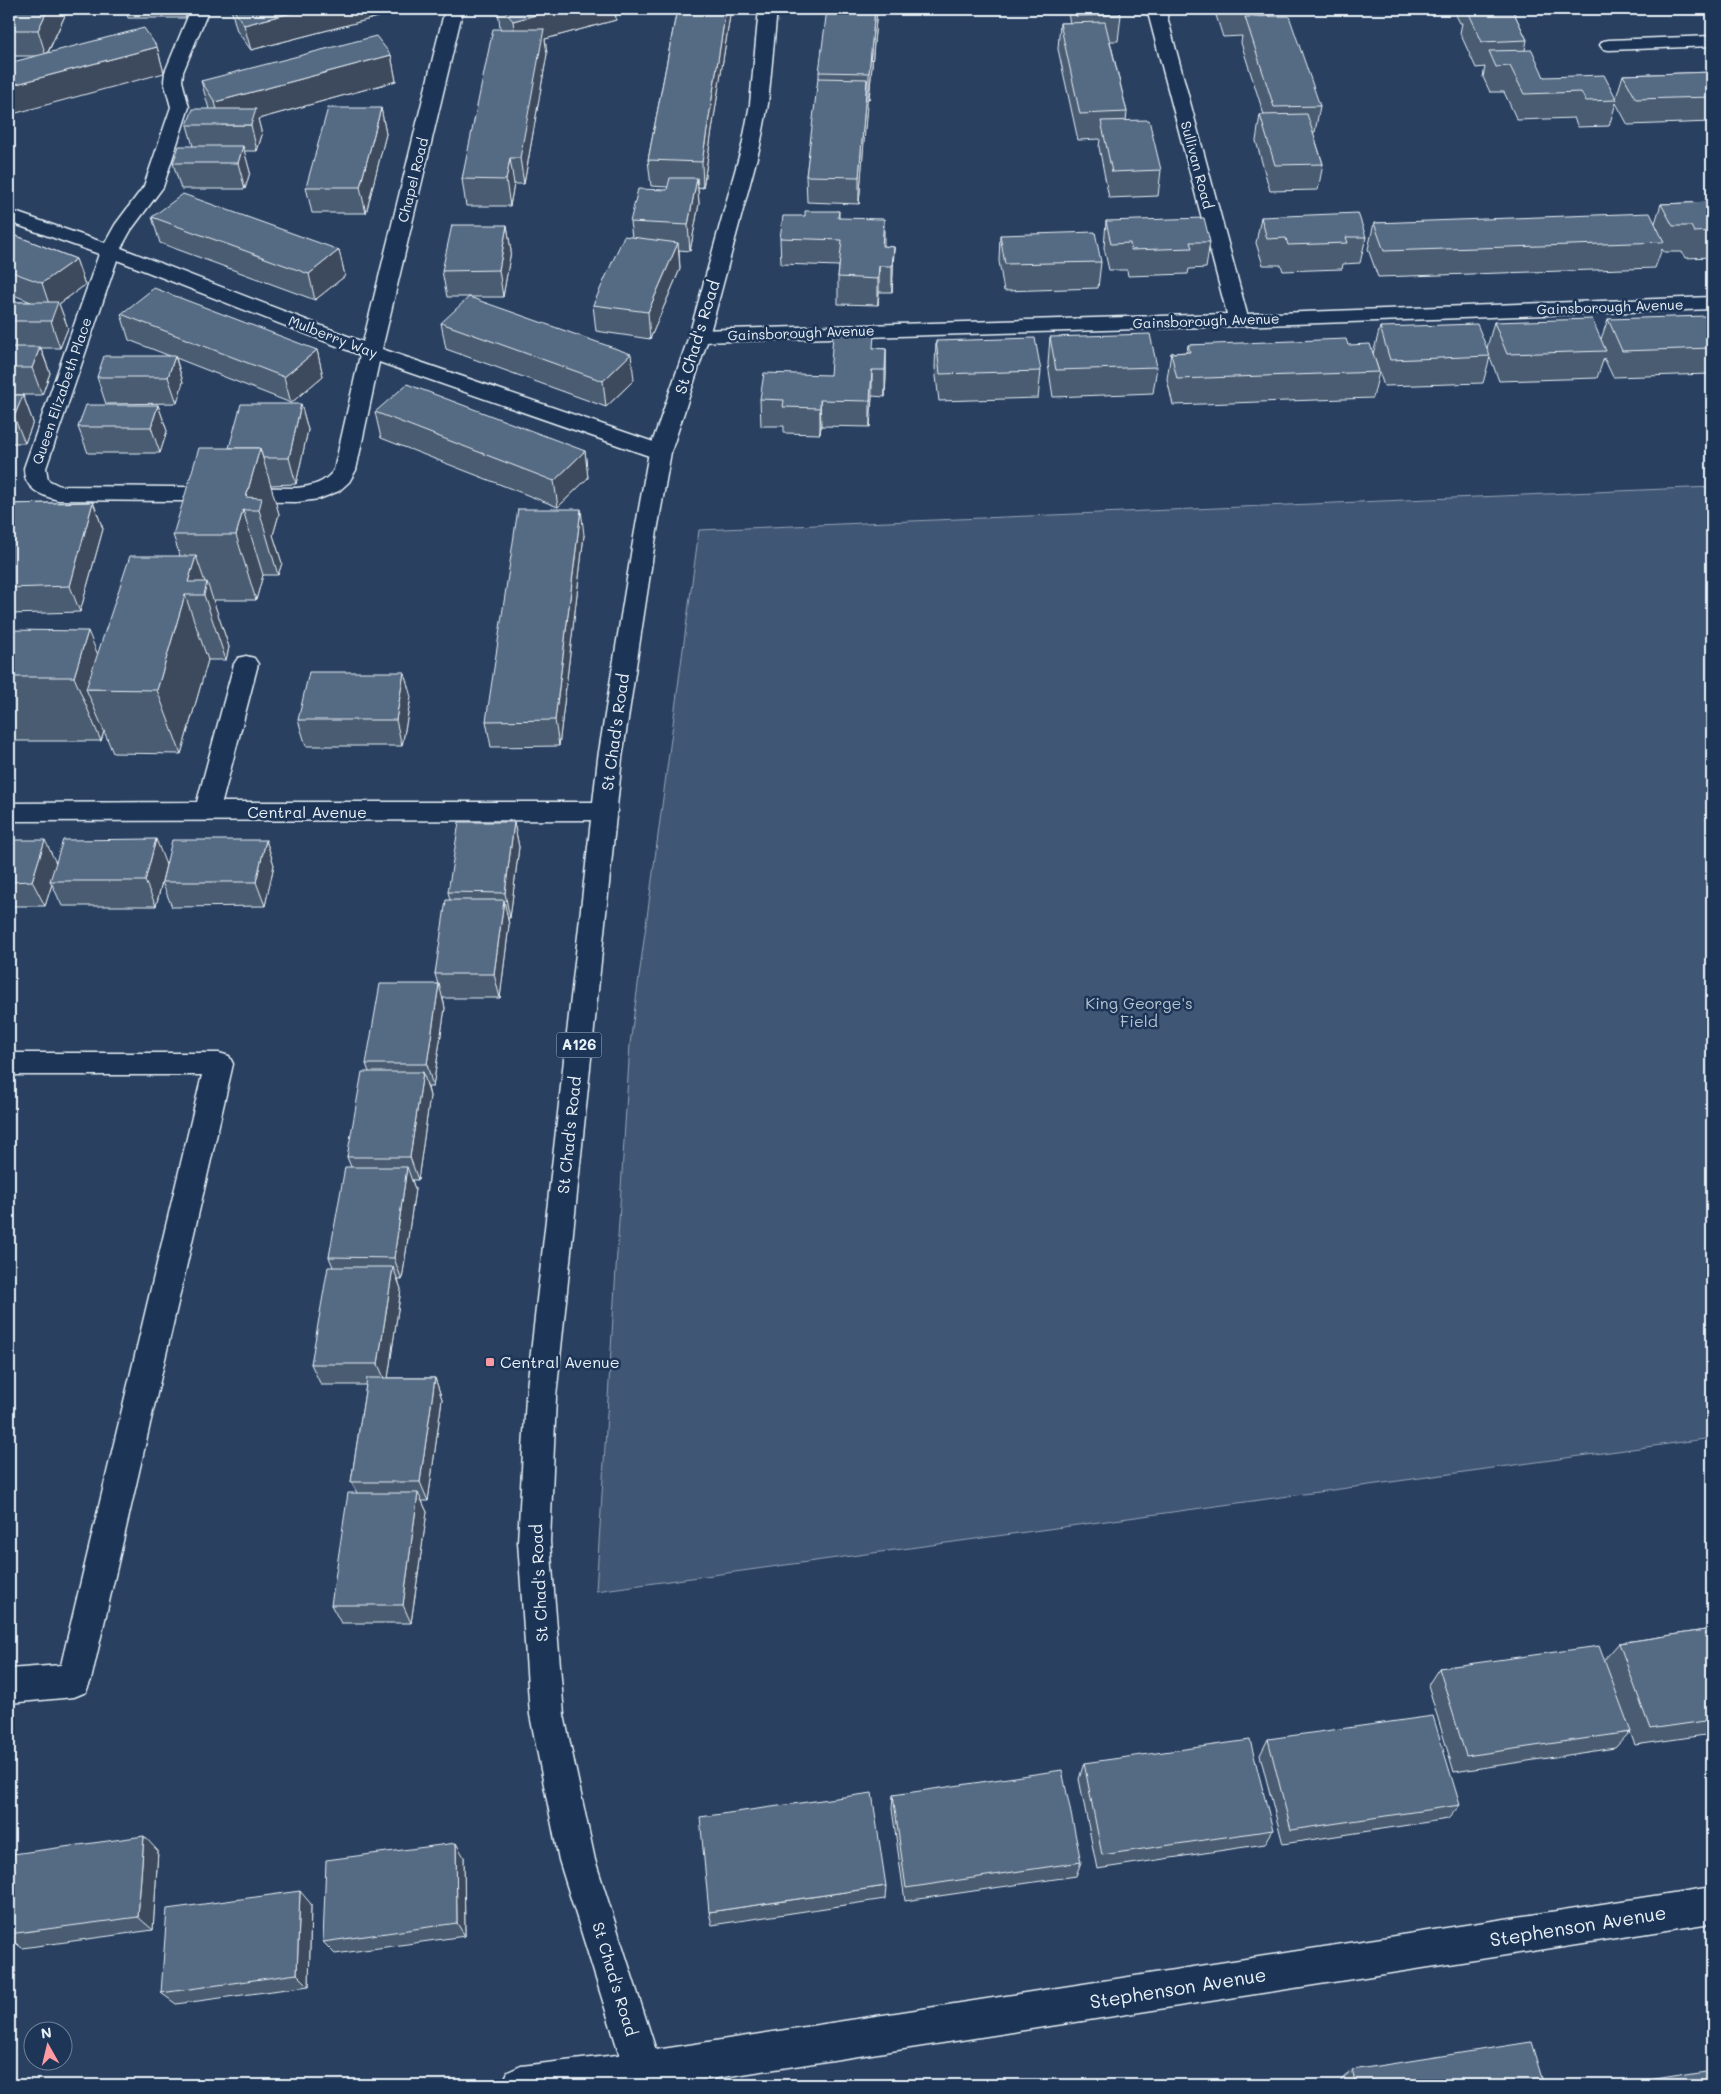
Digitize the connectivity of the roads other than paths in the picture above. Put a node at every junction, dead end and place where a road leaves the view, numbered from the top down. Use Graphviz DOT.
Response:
graph roads {
  1 [pos="200,9"];
  2 [pos="454,9"];
  3 [pos="768,9"];
  4 [pos="1156,9"];
  5 [pos="1712,41"];
  6 [pos="1609,45"];
  7 [pos="9,216"];
  8 [pos="110,252"];
  9 [pos="1712,303"];
  10 [pos="1239,320"];
  11 [pos="699,336"];
  12 [pos="371,352"];
  13 [pos="660,452"];
  14 [pos="246,664"];
  15 [pos="605,810"];
  16 [pos="9,812"];
  17 [pos="207,812"];
  18 [pos="9,1064"];
  19 [pos="9,1686"];
  20 [pos="1712,1905"];
  21 [pos="646,2078"];
  22 [pos="521,2085"];
  1 -- 8 [label="street"];
  2 -- 12 [label="street, Chapel Road"];
  3 -- 11 [label="street, St Chad's Road / A126"];
  4 -- 10 [label="street, Sullivan Road"];
  5 -- 6 [label="street"];
  7 -- 8 [label="street, Mulberry Way"];
  8 -- 12 [label="street, Mulberry Way"];
  8 -- 12 [label="street, Queen Elizabeth Place"];
  9 -- 10 [label="street, Gainsborough Avenue"];
  10 -- 11 [label="street, Gainsborough Avenue"];
  11 -- 13 [label="street, St Chad's Road / A126"];
  12 -- 13 [label="street, Mulberry Way"];
  13 -- 15 [label="street, St Chad's Road / A126"];
  14 -- 17 [label="street"];
  15 -- 17 [label="street, Central Avenue"];
  15 -- 21 [label="street, St Chad's Road / A126"];
  16 -- 17 [label="street, Central Avenue"];
  18 -- 19 [label="street"];
  20 -- 21 [label="street, Stephenson Avenue"];
  21 -- 22 [label="street, Stephenson Avenue"];
}
